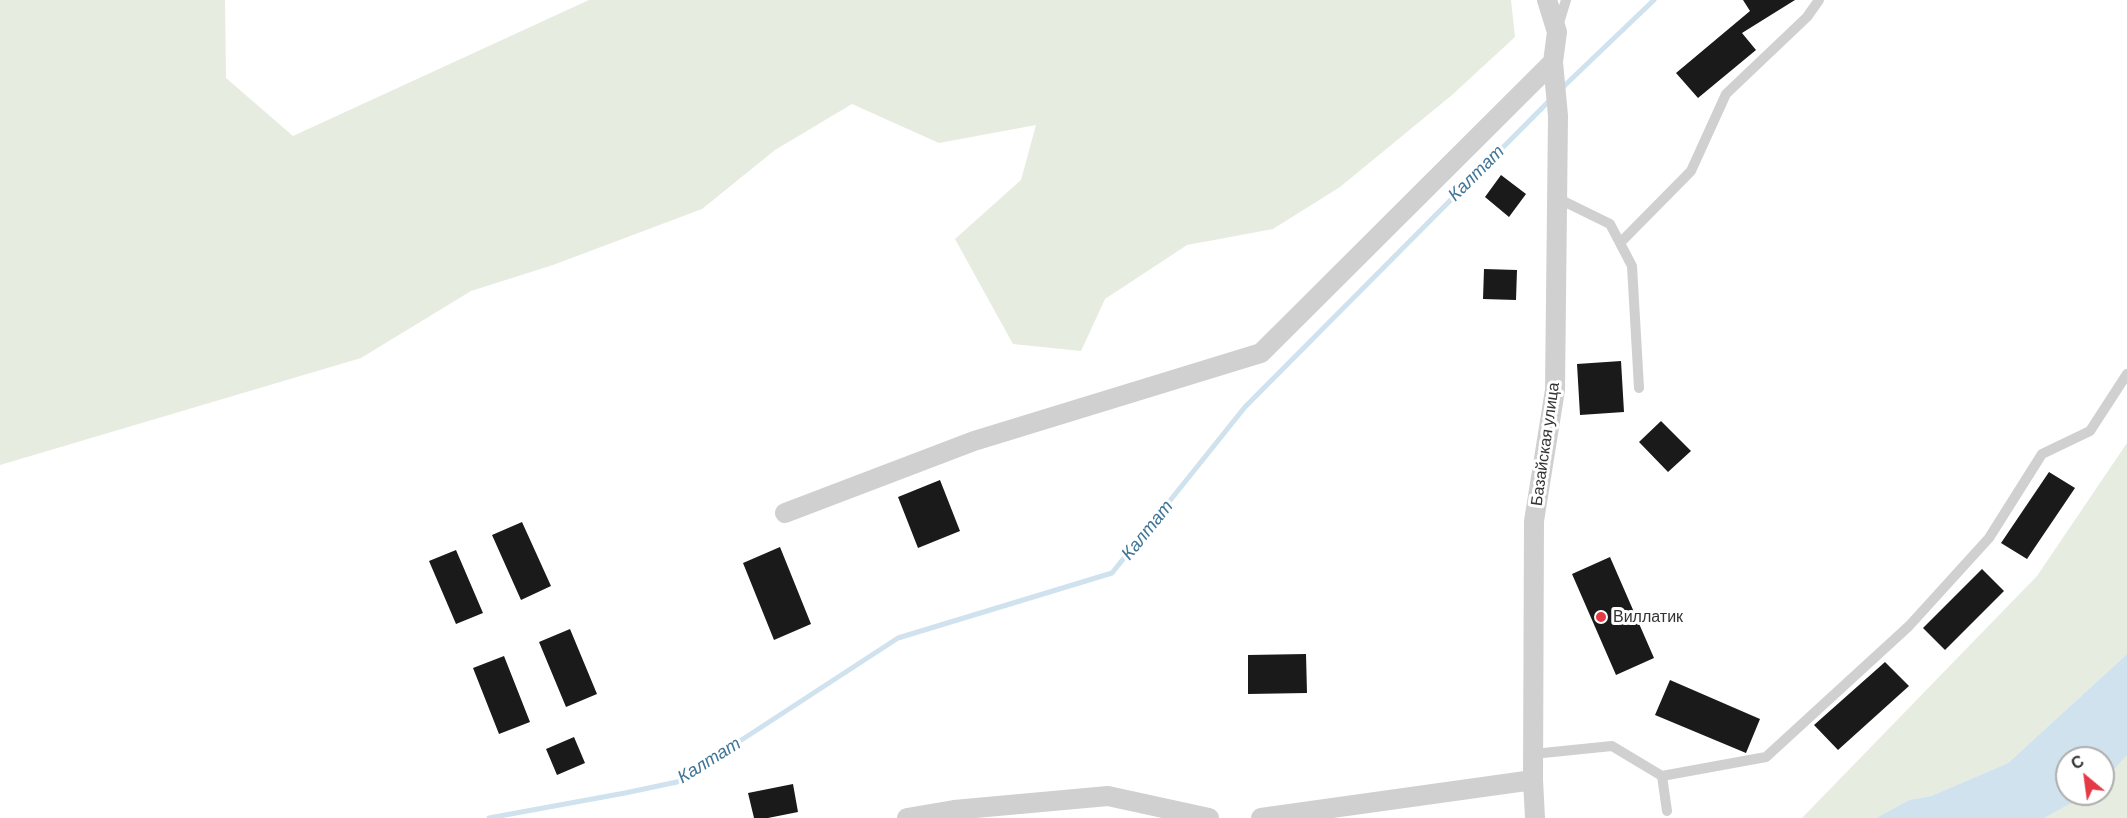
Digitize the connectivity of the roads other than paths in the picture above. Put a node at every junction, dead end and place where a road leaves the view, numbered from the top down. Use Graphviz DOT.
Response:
graph roads {
  1 [pos="1547,0"];
  2 [pos="1566,0"];
  3 [pos="1819,0"];
  4 [pos="1557,32"];
  5 [pos="1554,67"];
  6 [pos="1557,198"];
  7 [pos="1620,243"];
  8 [pos="2127,374"];
  9 [pos="1639,388"];
  10 [pos="785,513"];
  11 [pos="1533,753"];
  12 [pos="1662,776"];
  13 [pos="1533,780"];
  14 [pos="1666,811"];
  15 [pos="907,818"];
  16 [pos="1209,818"];
  17 [pos="1261,818"];
  18 [pos="1535,818"];
  1 -- 4 [label="street, Базайская улица"];
  2 -- 4 [label="lane"];
  3 -- 7 [label="lane"];
  4 -- 5 [label="street, Базайская улица"];
  5 -- 6 [label="street, Базайская улица"];
  5 -- 10 [label="street"];
  6 -- 7 [label="lane"];
  6 -- 11 [label="street, Базайская улица"];
  7 -- 9 [label="lane"];
  8 -- 12 [label="lane"];
  11 -- 12 [label="lane"];
  11 -- 13 [label="street, Базайская улица"];
  12 -- 14 [label="lane"];
  13 -- 17 [label="street"];
  13 -- 18 [label="street, Базайская улица"];
  15 -- 16 [label="street"];
}
